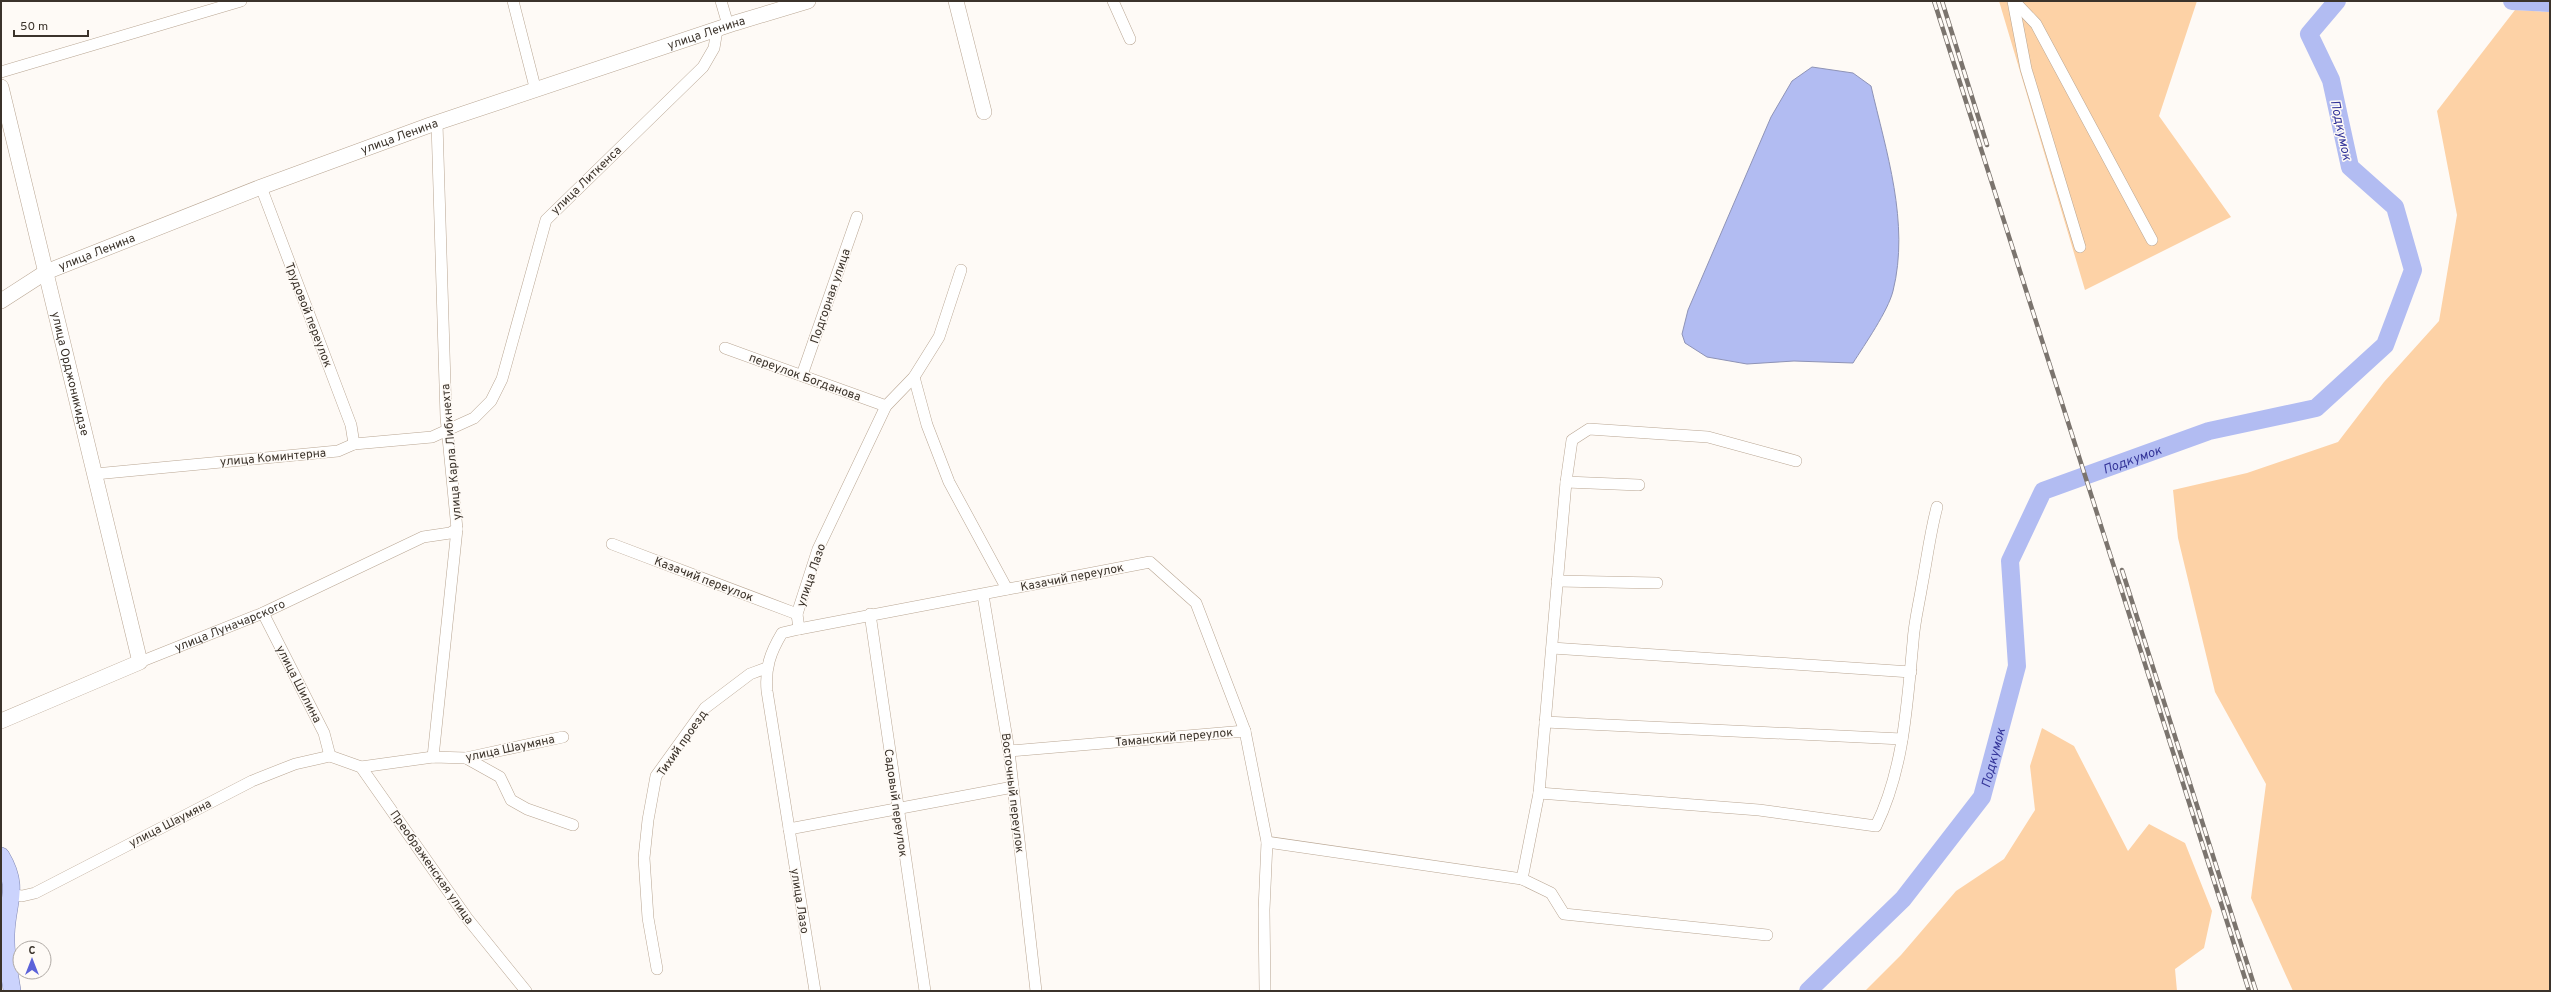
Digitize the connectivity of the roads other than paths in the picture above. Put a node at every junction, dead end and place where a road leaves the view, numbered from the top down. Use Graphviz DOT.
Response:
graph roads {
  1 [pos="242,1"];
  2 [pos="513,1"];
  3 [pos="721,1"];
  4 [pos="808,1"];
  5 [pos="956,1"];
  6 [pos="1113,1"];
  7 [pos="2014,1"];
  8 [pos="722,28"];
  9 [pos="1130,39"];
  10 [pos="1,72"];
  11 [pos="1,86"];
  12 [pos="536,91"];
  13 [pos="984,112"];
  14 [pos="438,123"];
  15 [pos="261,187"];
  16 [pos="857,217"];
  17 [pos="2152,240"];
  18 [pos="2080,247"];
  19 [pos="961,270"];
  20 [pos="46,272"];
  21 [pos="1,300"];
  22 [pos="725,348"];
  23 [pos="802,376"];
  24 [pos="914,377"];
  25 [pos="886,406"];
  26 [pos="448,430"];
  27 [pos="354,444"];
  28 [pos="1796,460"];
  29 [pos="95,474"];
  30 [pos="1566,482"];
  31 [pos="1639,485"];
  32 [pos="1937,507"];
  33 [pos="457,529"];
  34 [pos="612,544"];
  35 [pos="1557,581"];
  36 [pos="1657,582"];
  37 [pos="1007,589"];
  38 [pos="983,595"];
  39 [pos="264,613"];
  40 [pos="797,614"];
  41 [pos="870,614"];
  42 [pos="799,628"];
  43 [pos="1552,648"];
  44 [pos="140,662"];
  45 [pos="766,668"];
  46 [pos="1911,672"];
  47 [pos="1,721"];
  48 [pos="1545,722"];
  49 [pos="1245,731"];
  50 [pos="563,737"];
  51 [pos="1902,739"];
  52 [pos="1009,752"];
  53 [pos="330,756"];
  54 [pos="434,757"];
  55 [pos="466,758"];
  56 [pos="361,767"];
  57 [pos="1013,787"];
  58 [pos="1539,793"];
  59 [pos="897,809"];
  60 [pos="573,825"];
  61 [pos="789,828"];
  62 [pos="1267,842"];
  63 [pos="1,856"];
  64 [pos="1522,879"];
  65 [pos="13,896"];
  66 [pos="1767,935"];
  67 [pos="657,969"];
  68 [pos="1,972"];
  69 [pos="12,990"];
  70 [pos="526,991"];
  71 [pos="814,991"];
  72 [pos="924,991"];
  73 [pos="1036,991"];
  74 [pos="1265,991"];
  1 -- 10 [label="street"];
  2 -- 12 [label="street"];
  3 -- 8 [label="street"];
  4 -- 8 [label="street, улица Ленина"];
  5 -- 13 [label="street"];
  6 -- 9 [label="street"];
  7 -- 17 [label="street"];
  7 -- 18 [label="street"];
  8 -- 12 [label="street, улица Ленина"];
  8 -- 26 [label="street, улица Литкенса"];
  11 -- 20 [label="street, улица Орджоникидзе"];
  12 -- 14 [label="street, улица Ленина"];
  14 -- 15 [label="street, улица Ленина"];
  14 -- 26 [label="street, улица Карла Либкнехта"];
  15 -- 20 [label="street, улица Ленина"];
  15 -- 27 [label="street, Трудовой переулок"];
  16 -- 23 [label="street, Подгорная улица"];
  19 -- 24 [label="street, улица Лазо"];
  20 -- 21 [label="street, улица Ленина"];
  20 -- 29 [label="street, улица Орджоникидзе"];
  22 -- 23 [label="street, переулок Богданова"];
  23 -- 25 [label="street, переулок Богданова"];
  24 -- 25 [label="street, улица Лазо"];
  24 -- 37 [label="street"];
  25 -- 40 [label="street, улица Лазо"];
  26 -- 27 [label="street, улица Коминтерна"];
  26 -- 33 [label="street, улица Карла Либкнехта"];
  27 -- 29 [label="street, улица Коминтерна"];
  28 -- 30 [label="street"];
  29 -- 44 [label="street, улица Орджоникидзе"];
  30 -- 31 [label="street"];
  30 -- 35 [label="street"];
  32 -- 46 [label="street"];
  33 -- 39 [label="street, улица Луначарского"];
  33 -- 54 [label="street, улица Карла Либкнехта"];
  34 -- 40 [label="street, Казачий переулок"];
  35 -- 36 [label="street"];
  35 -- 43 [label="street"];
  37 -- 38 [label="street, Казачий переулок"];
  37 -- 49 [label="street, Казачий переулок"];
  38 -- 41 [label="street, Казачий переулок"];
  38 -- 52 [label="street, Восточный переулок"];
  39 -- 44 [label="street, улица Луначарского"];
  39 -- 53 [label="street, улица Шилина"];
  40 -- 42 [label="street, улица Лазо"];
  41 -- 42 [label="street, Казачий переулок"];
  41 -- 59 [label="street, Садовый переулок"];
  42 -- 45 [label="street, улица Лазо"];
  43 -- 46 [label="street"];
  43 -- 48 [label="street"];
  44 -- 47 [label="street, улица Луначарского"];
  45 -- 61 [label="street, улица Лазо"];
  45 -- 67 [label="street, Тихий проезд"];
  46 -- 51 [label="street"];
  48 -- 51 [label="street"];
  48 -- 58 [label="street"];
  49 -- 52 [label="street, Таманский переулок"];
  49 -- 62 [label="street, Таманский переулок"];
  50 -- 55 [label="street, улица Шаумяна"];
  51 -- 58 [label="street"];
  52 -- 57 [label="street, Восточный переулок"];
  53 -- 56 [label="street"];
  53 -- 65 [label="street, улица Шаумяна"];
  54 -- 55 [label="street, улица Шаумяна"];
  54 -- 56 [label="street, улица Шаумяна"];
  55 -- 60 [label="street"];
  56 -- 70 [label="street, Преображенская улица"];
  57 -- 59 [label="street"];
  57 -- 73 [label="street, Восточный переулок"];
  58 -- 64 [label="street"];
  59 -- 61 [label="street"];
  59 -- 72 [label="street, Садовый переулок"];
  61 -- 71 [label="street, улица Лазо"];
  62 -- 64 [label="street"];
  62 -- 74 [label="street, Таманский переулок"];
  63 -- 65 [label="main road"];
  64 -- 66 [label="street"];
  65 -- 69 [label="main road"];
  68 -- 69 [label="main road"];
}
